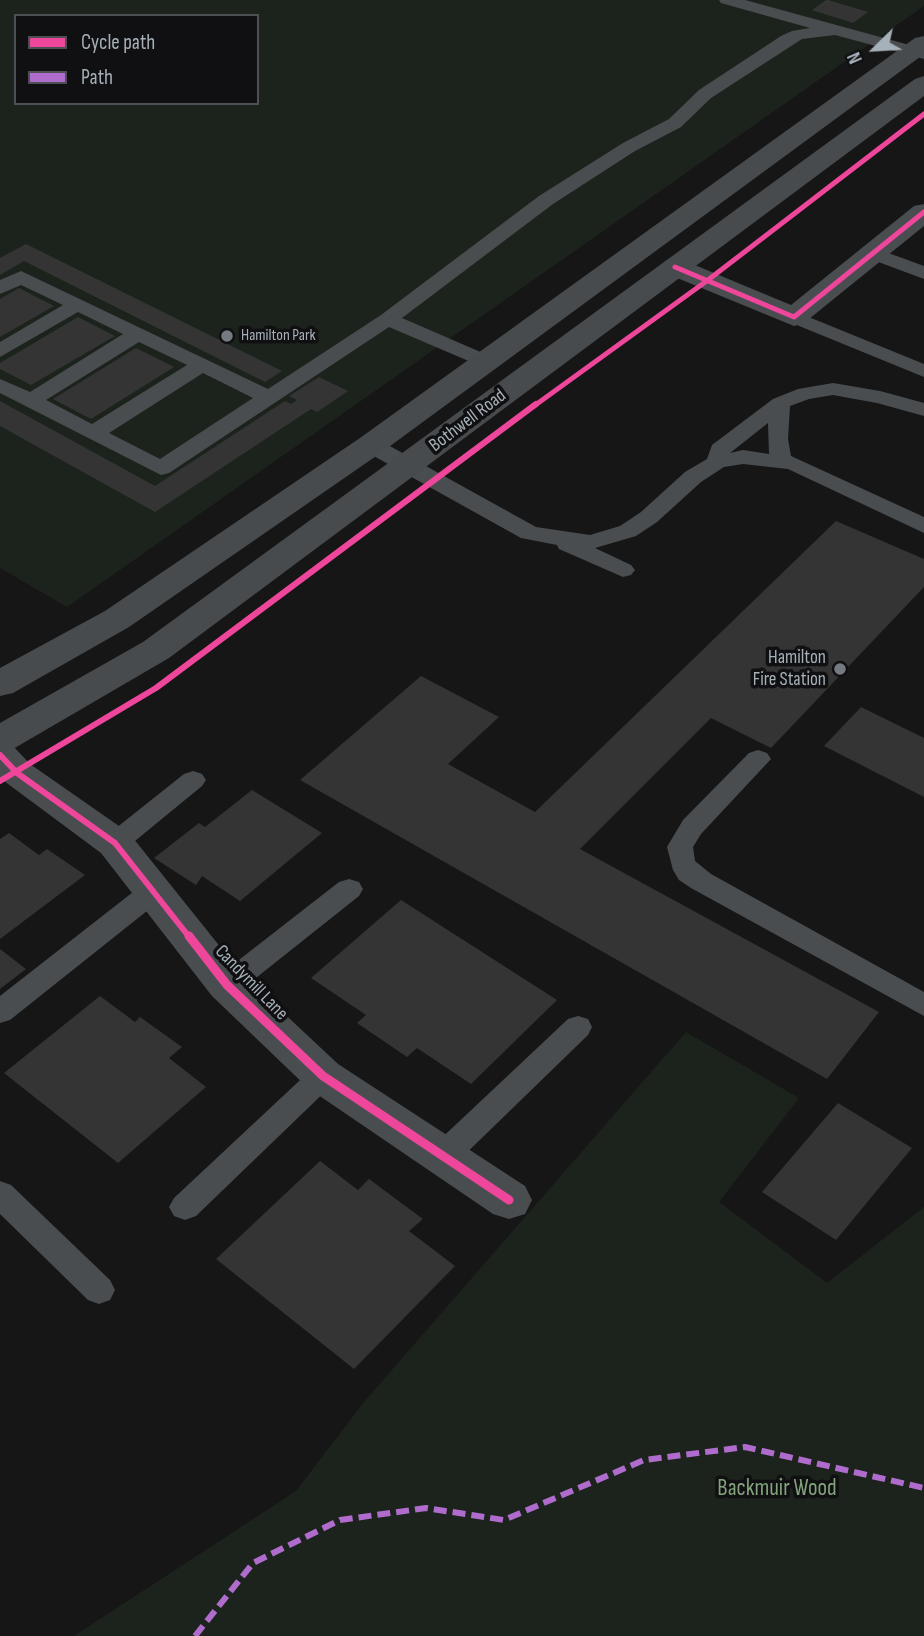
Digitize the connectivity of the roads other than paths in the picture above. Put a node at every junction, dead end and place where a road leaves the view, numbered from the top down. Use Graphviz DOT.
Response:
graph roads {
  1 [pos="727,0"];
  2 [pos="834,30"];
  3 [pos="920,50"];
  4 [pos="924,84"];
  5 [pos="923,214"];
  6 [pos="873,253"];
  7 [pos="675,267"];
  8 [pos="924,272"];
  9 [pos="0,288"];
  10 [pos="78,304"];
  11 [pos="794,317"];
  12 [pos="388,319"];
  13 [pos="138,334"];
  14 [pos="0,351"];
  15 [pos="485,361"];
  16 [pos="202,365"];
  17 [pos="924,371"];
  18 [pos="0,385"];
  19 [pos="268,397"];
  20 [pos="30,401"];
  21 [pos="780,403"];
  22 [pos="924,410"];
  23 [pos="93,433"];
  24 [pos="372,445"];
  25 [pos="781,460"];
  26 [pos="717,463"];
  27 [pos="408,466"];
  28 [pos="924,526"];
  29 [pos="553,538"];
  30 [pos="623,570"];
  31 [pos="0,684"];
  32 [pos="0,740"];
  33 [pos="0,755"];
  34 [pos="758,760"];
  35 [pos="193,780"];
  36 [pos="115,843"];
  37 [pos="349,889"];
  38 [pos="152,891"];
  39 [pos="227,985"];
  40 [pos="924,1005"];
  41 [pos="0,1012"];
  42 [pos="578,1027"];
  43 [pos="323,1076"];
  44 [pos="443,1156"];
  45 [pos="0,1194"];
  46 [pos="509,1200"];
  47 [pos="185,1207"];
  48 [pos="99,1290"];
  1 -- 2 [label="lane"];
  2 -- 3 [label="lane"];
  2 -- 12 [label="lane"];
  3 -- 15 [label="main road, Bothwell Road"];
  4 -- 7 [label="main road, Bothwell Road"];
  5 -- 6 [label="street"];
  6 -- 8 [label="lane"];
  6 -- 11 [label="street"];
  7 -- 11 [label="street"];
  7 -- 27 [label="main road, Bothwell Road"];
  9 -- 10 [label="lane"];
  10 -- 13 [label="lane"];
  10 -- 14 [label="lane"];
  11 -- 17 [label="lane"];
  12 -- 15 [label="lane"];
  12 -- 19 [label="lane"];
  13 -- 16 [label="lane"];
  13 -- 20 [label="lane"];
  15 -- 24 [label="main road, Bothwell Road"];
  16 -- 19 [label="lane"];
  16 -- 23 [label="lane"];
  18 -- 20 [label="lane"];
  19 -- 23 [label="lane"];
  20 -- 23 [label="lane"];
  21 -- 22 [label="lane"];
  21 -- 25 [label="lane"];
  21 -- 26 [label="lane"];
  24 -- 27 [label="lane"];
  24 -- 31 [label="main road, Bothwell Road"];
  25 -- 26 [label="lane"];
  25 -- 28 [label="lane"];
  26 -- 29 [label="lane"];
  27 -- 29 [label="lane"];
  27 -- 32 [label="main road, Bothwell Road"];
  29 -- 30 [label="lane"];
  33 -- 36 [label="street, Candymill Lane"];
  34 -- 40 [label="lane"];
  35 -- 36 [label="lane"];
  36 -- 38 [label="street, Candymill Lane"];
  37 -- 39 [label="lane"];
  38 -- 39 [label="street, Candymill Lane"];
  38 -- 41 [label="lane"];
  39 -- 43 [label="street, Candymill Lane"];
  42 -- 44 [label="lane"];
  43 -- 44 [label="street, Candymill Lane"];
  43 -- 47 [label="lane"];
  44 -- 46 [label="street, Candymill Lane"];
  45 -- 48 [label="lane"];
}
